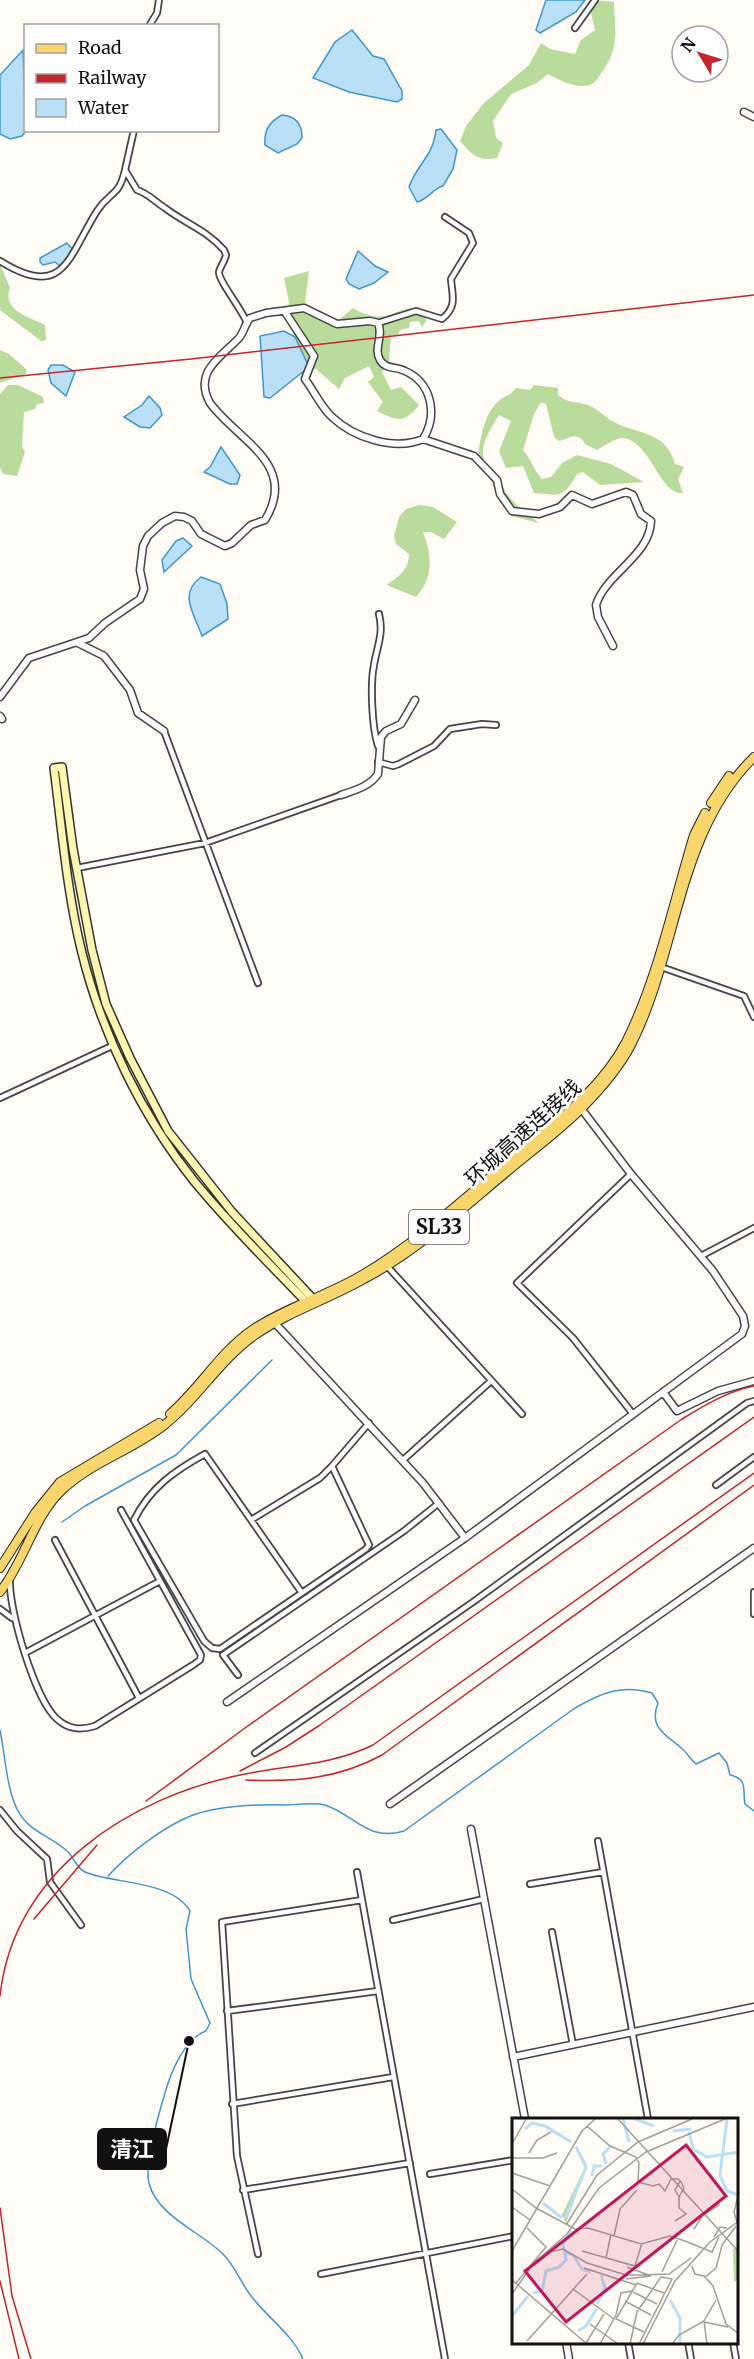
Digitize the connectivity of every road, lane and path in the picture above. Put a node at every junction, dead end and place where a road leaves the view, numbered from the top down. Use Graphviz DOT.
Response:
graph roads {
  1 [pos="159,0"];
  2 [pos="595,0"];
  3 [pos="149,24"];
  4 [pos="575,28"];
  5 [pos="744,112"];
  6 [pos="754,117"];
  7 [pos="134,132"];
  8 [pos="125,170"];
  9 [pos="445,217"];
  10 [pos="0,261"];
  11 [pos="285,312"];
  12 [pos="246,323"];
  13 [pos="378,323"];
  14 [pos="423,439"];
  15 [pos="379,614"];
  16 [pos="78,643"];
  17 [pos="613,646"];
  18 [pos="0,698"];
  19 [pos="415,700"];
  20 [pos="496,725"];
  21 [pos="164,731"];
  22 [pos="378,746"];
  23 [pos="754,750"];
  24 [pos="754,757"];
  25 [pos="378,762"];
  26 [pos="341,795"];
  27 [pos="205,843"];
  28 [pos="77,868"];
  29 [pos="659,966"];
  30 [pos="258,983"];
  31 [pos="754,1017"];
  32 [pos="114,1045"];
  33 [pos="0,1098"];
  34 [pos="579,1106"];
  35 [pos="631,1174"];
  36 [pos="754,1228"];
  37 [pos="701,1256"];
  38 [pos="384,1263"];
  39 [pos="312,1302"];
  40 [pos="273,1321"];
  41 [pos="491,1381"];
  42 [pos="754,1381"];
  43 [pos="663,1392"];
  44 [pos="754,1401"];
  45 [pos="522,1414"];
  46 [pos="633,1414"];
  47 [pos="369,1423"];
  48 [pos="754,1457"];
  49 [pos="403,1460"];
  50 [pos="332,1466"];
  51 [pos="716,1485"];
  52 [pos="439,1503"];
  53 [pos="121,1510"];
  54 [pos="251,1520"];
  55 [pos="465,1538"];
  56 [pos="55,1540"];
  57 [pos="754,1548"];
  58 [pos="0,1569"];
  59 [pos="10,1579"];
  60 [pos="160,1581"];
  61 [pos="0,1592"];
  62 [pos="754,1592"];
  63 [pos="302,1593"];
  64 [pos="0,1609"];
  65 [pos="754,1614"];
  66 [pos="96,1616"];
  67 [pos="15,1623"];
  68 [pos="25,1653"];
  69 [pos="238,1676"];
  70 [pos="139,1698"];
  71 [pos="227,1702"];
  72 [pos="255,1753"];
  73 [pos="390,1804"];
  74 [pos="0,1810"];
  75 [pos="471,1829"];
  76 [pos="598,1841"];
  77 [pos="357,1872"];
  78 [pos="603,1872"];
  79 [pos="530,1884"];
  80 [pos="484,1899"];
  81 [pos="362,1900"];
  82 [pos="393,1920"];
  83 [pos="81,1925"];
  84 [pos="552,1932"];
  85 [pos="378,1991"];
  86 [pos="754,2007"];
  87 [pos="227,2011"];
  88 [pos="632,2032"];
  89 [pos="573,2044"];
  90 [pos="513,2057"];
  91 [pos="393,2077"];
  92 [pos="232,2104"];
  93 [pos="525,2118"];
  94 [pos="648,2118"];
  95 [pos="512,2160"];
  96 [pos="410,2163"];
  97 [pos="430,2174"];
  98 [pos="243,2190"];
  99 [pos="512,2236"];
  100 [pos="426,2252"];
  101 [pos="258,2254"];
  102 [pos="321,2274"];
  103 [pos="566,2344"];
  104 [pos="628,2344"];
  105 [pos="688,2344"];
  106 [pos="733,2344"];
  107 [pos="445,2359"];
  108 [pos="569,2359"];
  109 [pos="631,2359"];
  110 [pos="691,2359"];
  111 [pos="736,2359"];
  1 -- 3 [label="street"];
  2 -- 4 [label="street"];
  5 -- 6 [label="street"];
  7 -- 8 [label="street"];
  8 -- 10 [label="street"];
  8 -- 12 [label="street"];
  9 -- 13 [label="street"];
  11 -- 12 [label="street"];
  11 -- 13 [label="street"];
  11 -- 14 [label="street"];
  12 -- 16 [label="street"];
  13 -- 14 [label="street"];
  14 -- 17 [label="street"];
  15 -- 22 [label="street"];
  16 -- 18 [label="street"];
  16 -- 21 [label="street"];
  19 -- 22 [label="street"];
  20 -- 25 [label="street"];
  21 -- 27 [label="street"];
  22 -- 25 [label="street"];
  23 -- 29 [label="main road, 环城高速连接线 / SL33"];
  24 -- 29 [label="main road, 环城高速连接线 / SL33"];
  25 -- 26 [label="street"];
  26 -- 27 [label="street"];
  27 -- 28 [label="street"];
  27 -- 30 [label="street"];
  28 -- 32 [label="main road"];
  28 -- 39 [label="main road"];
  29 -- 31 [label="street"];
  29 -- 34 [label="main road, 环城高速连接线 / SL33"];
  32 -- 33 [label="street"];
  32 -- 39 [label="main road"];
  34 -- 35 [label="street"];
  34 -- 38 [label="main road, 环城高速连接线 / SL33"];
  35 -- 37 [label="street"];
  35 -- 46 [label="street"];
  36 -- 37 [label="street"];
  37 -- 43 [label="street"];
  38 -- 39 [label="main road, 环城高速连接线 / SL33"];
  38 -- 41 [label="street"];
  39 -- 40 [label="main road, 环城高速连接线 / SL33"];
  40 -- 47 [label="street"];
  40 -- 58 [label="main road, 环城高速连接线 / SL33"];
  40 -- 59 [label="main road, 环城高速连接线 / SL33"];
  41 -- 45 [label="street"];
  41 -- 49 [label="street"];
  42 -- 43 [label="street"];
  43 -- 46 [label="street"];
  44 -- 72 [label="street"];
  46 -- 55 [label="street"];
  47 -- 49 [label="street"];
  47 -- 50 [label="street"];
  48 -- 51 [label="street"];
  49 -- 52 [label="street"];
  50 -- 54 [label="street"];
  50 -- 63 [label="street"];
  52 -- 55 [label="street"];
  52 -- 69 [label="street"];
  53 -- 60 [label="street"];
  54 -- 63 [label="street"];
  54 -- 63 [label="street"];
  55 -- 71 [label="street"];
  56 -- 66 [label="street"];
  57 -- 73 [label="street"];
  59 -- 61 [label="main road, 环城高速连接线 / SL33"];
  59 -- 67 [label="street"];
  60 -- 66 [label="street"];
  60 -- 70 [label="street"];
  62 -- 65 [label="street"];
  64 -- 67 [label="street"];
  66 -- 68 [label="street"];
  66 -- 70 [label="street"];
  67 -- 68 [label="street"];
  68 -- 70 [label="street"];
  74 -- 83 [label="street"];
  75 -- 80 [label="street"];
  76 -- 78 [label="street"];
  77 -- 81 [label="street"];
  78 -- 79 [label="street"];
  78 -- 88 [label="street"];
  80 -- 82 [label="street"];
  80 -- 90 [label="street"];
  81 -- 85 [label="street"];
  81 -- 87 [label="street"];
  84 -- 89 [label="street"];
  85 -- 87 [label="street"];
  85 -- 91 [label="street"];
  86 -- 88 [label="street"];
  87 -- 92 [label="street"];
  88 -- 89 [label="street"];
  88 -- 94 [label="street"];
  89 -- 90 [label="street"];
  90 -- 93 [label="street"];
  91 -- 92 [label="street"];
  91 -- 96 [label="street"];
  92 -- 98 [label="street"];
  95 -- 97 [label="street"];
  96 -- 98 [label="street"];
  96 -- 100 [label="street"];
  98 -- 101 [label="street"];
  99 -- 100 [label="street"];
  100 -- 102 [label="street"];
  100 -- 107 [label="street"];
  103 -- 108 [label="street"];
  104 -- 109 [label="street"];
  105 -- 110 [label="street"];
  106 -- 111 [label="street"];
}
